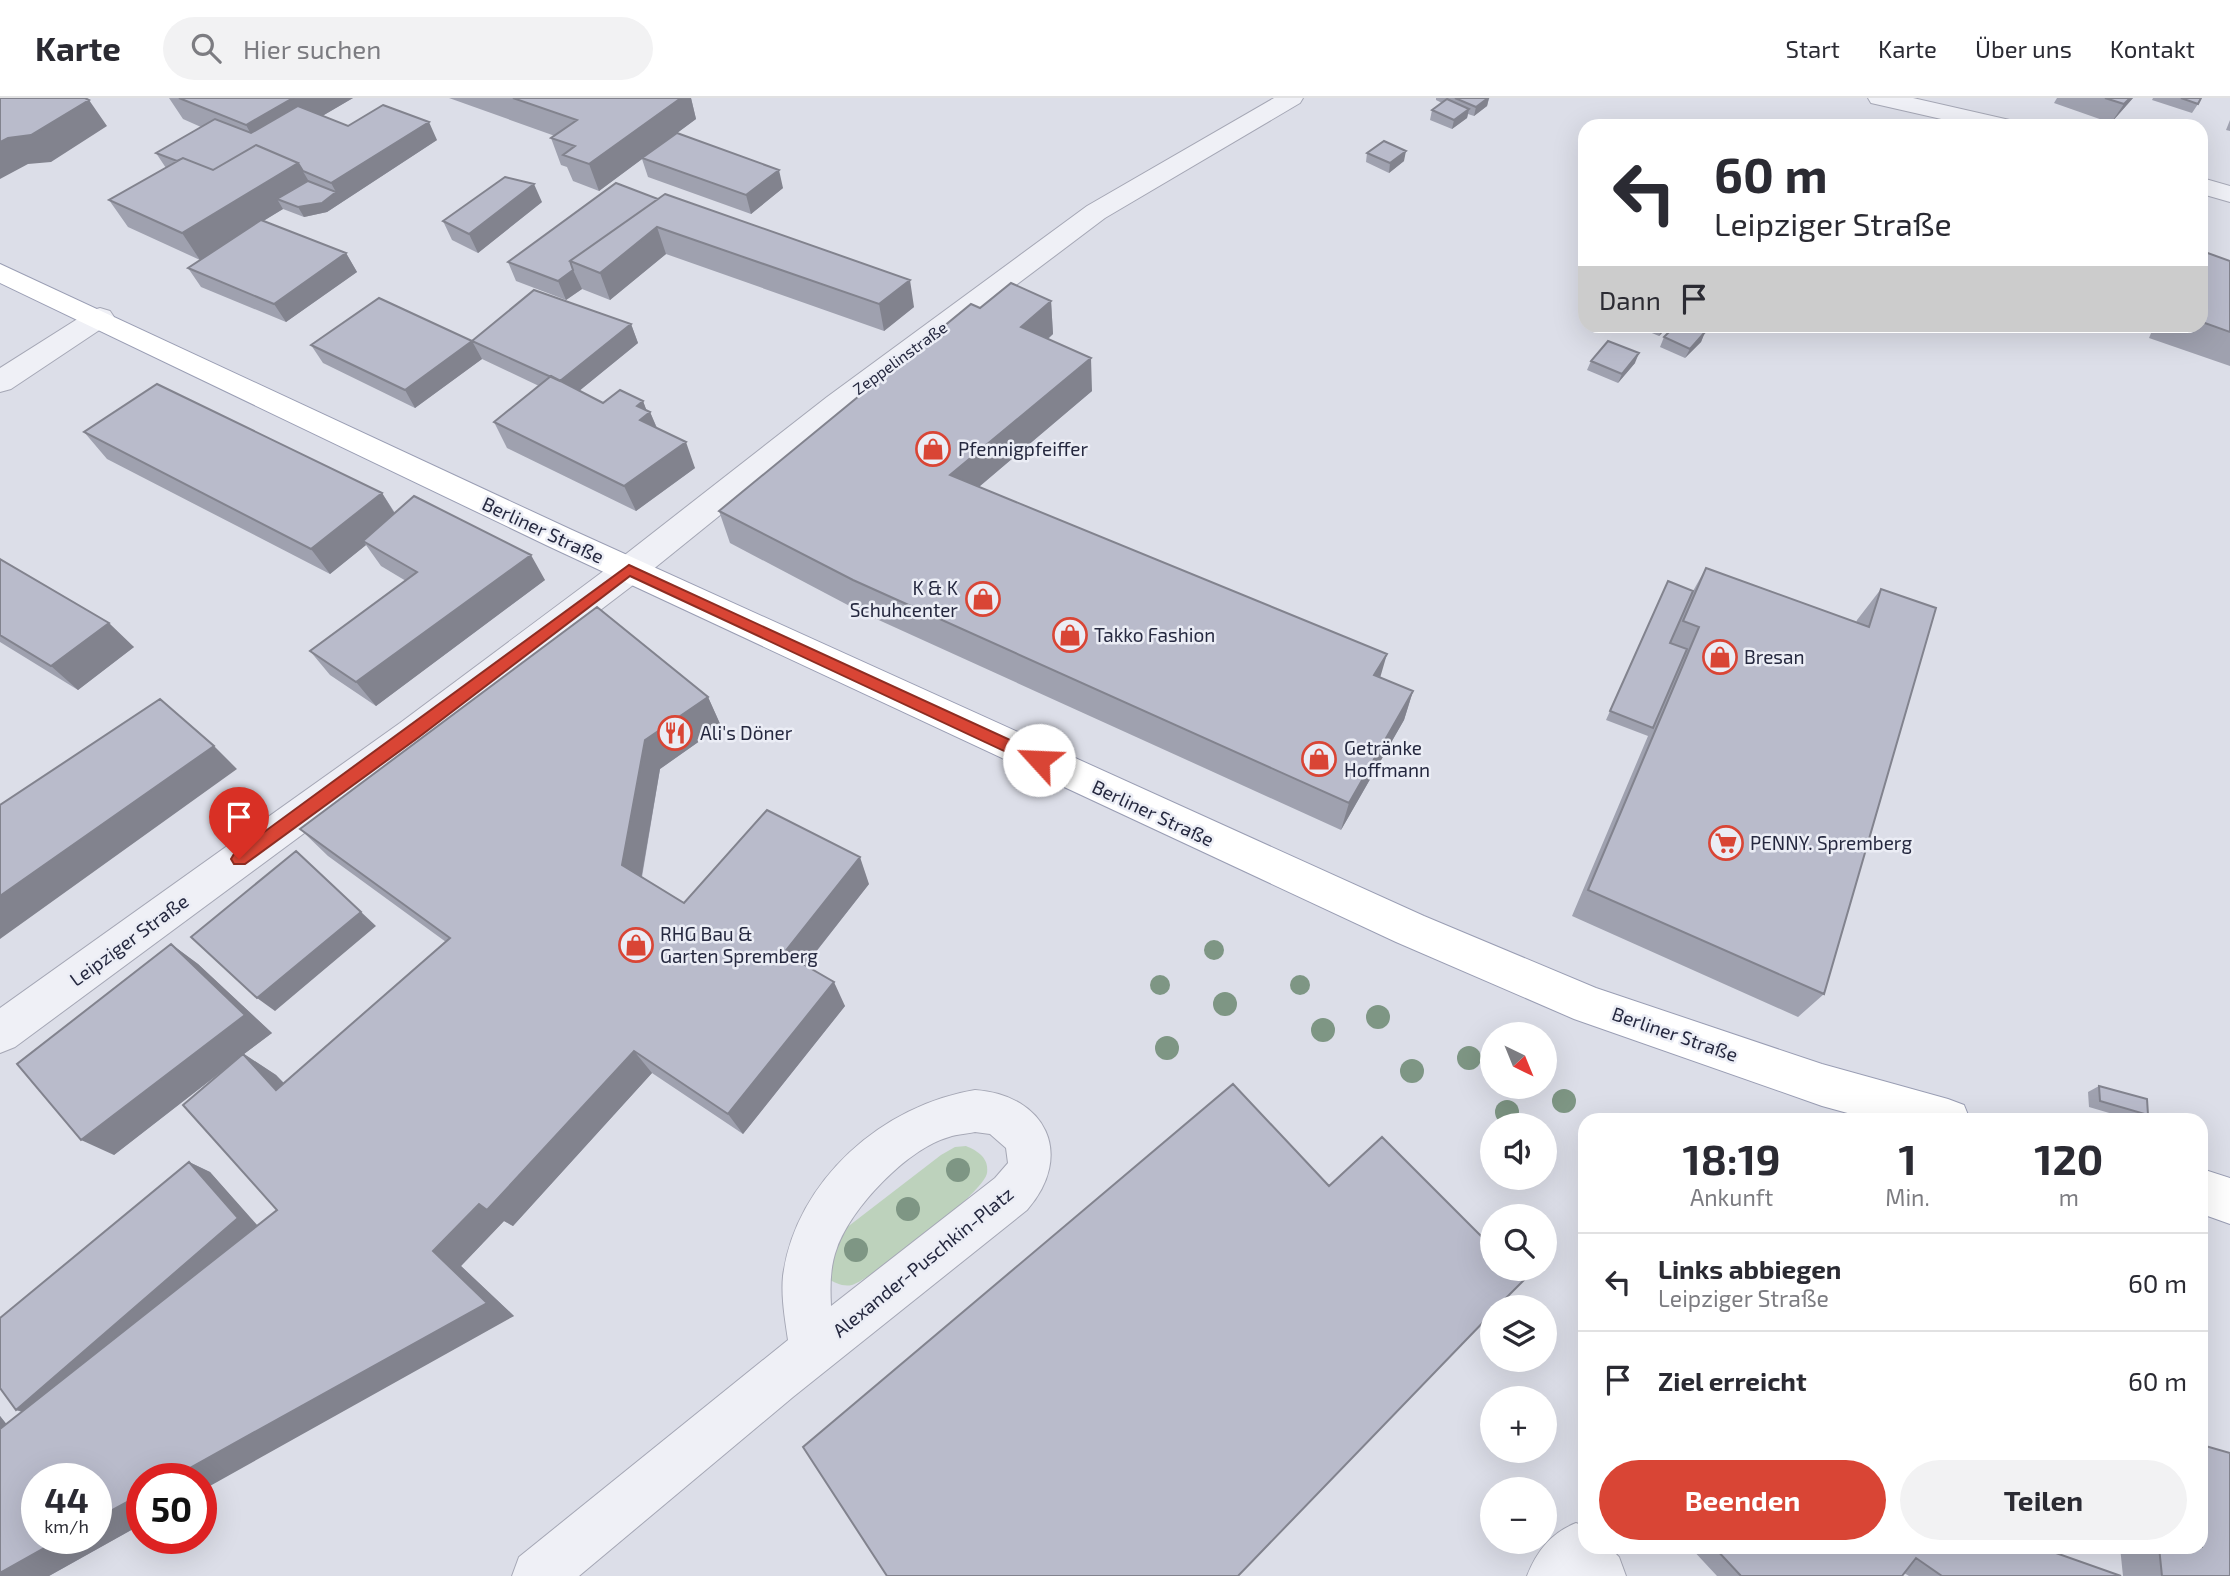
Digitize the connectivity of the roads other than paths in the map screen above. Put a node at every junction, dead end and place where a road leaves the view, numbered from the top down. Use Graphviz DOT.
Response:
graph roads {
  1 [pos="1291,98"];
  2 [pos="1880,98"];
  3 [pos="2000,118"];
  4 [pos="2208,188"];
  5 [pos="2230,194"];
  6 [pos="0,272"];
  7 [pos="100,317"];
  8 [pos="0,382"];
  9 [pos="629,570"];
  10 [pos="0,1033"];
  11 [pos="1923,1113"];
  12 [pos="2208,1194"];
  13 [pos="2230,1201"];
  14 [pos="813,1350"];
  15 [pos="538,1576"];
  1 -- 9 [label="street, Zeppelinstraße"];
  2 -- 3 [label="street"];
  4 -- 5 [label="street"];
  6 -- 7 [label="main road, Berliner Straße"];
  7 -- 8 [label="street"];
  7 -- 9 [label="main road, Berliner Straße"];
  9 -- 10 [label="street, Leipziger Straße"];
  9 -- 11 [label="main road, Berliner Straße"];
  12 -- 13 [label="main road"];
  14 -- 14 [label="street, Alexander-Puschkin-Platz"];
  14 -- 15 [label="street, Alexander-Puschkin-Platz"];
}
